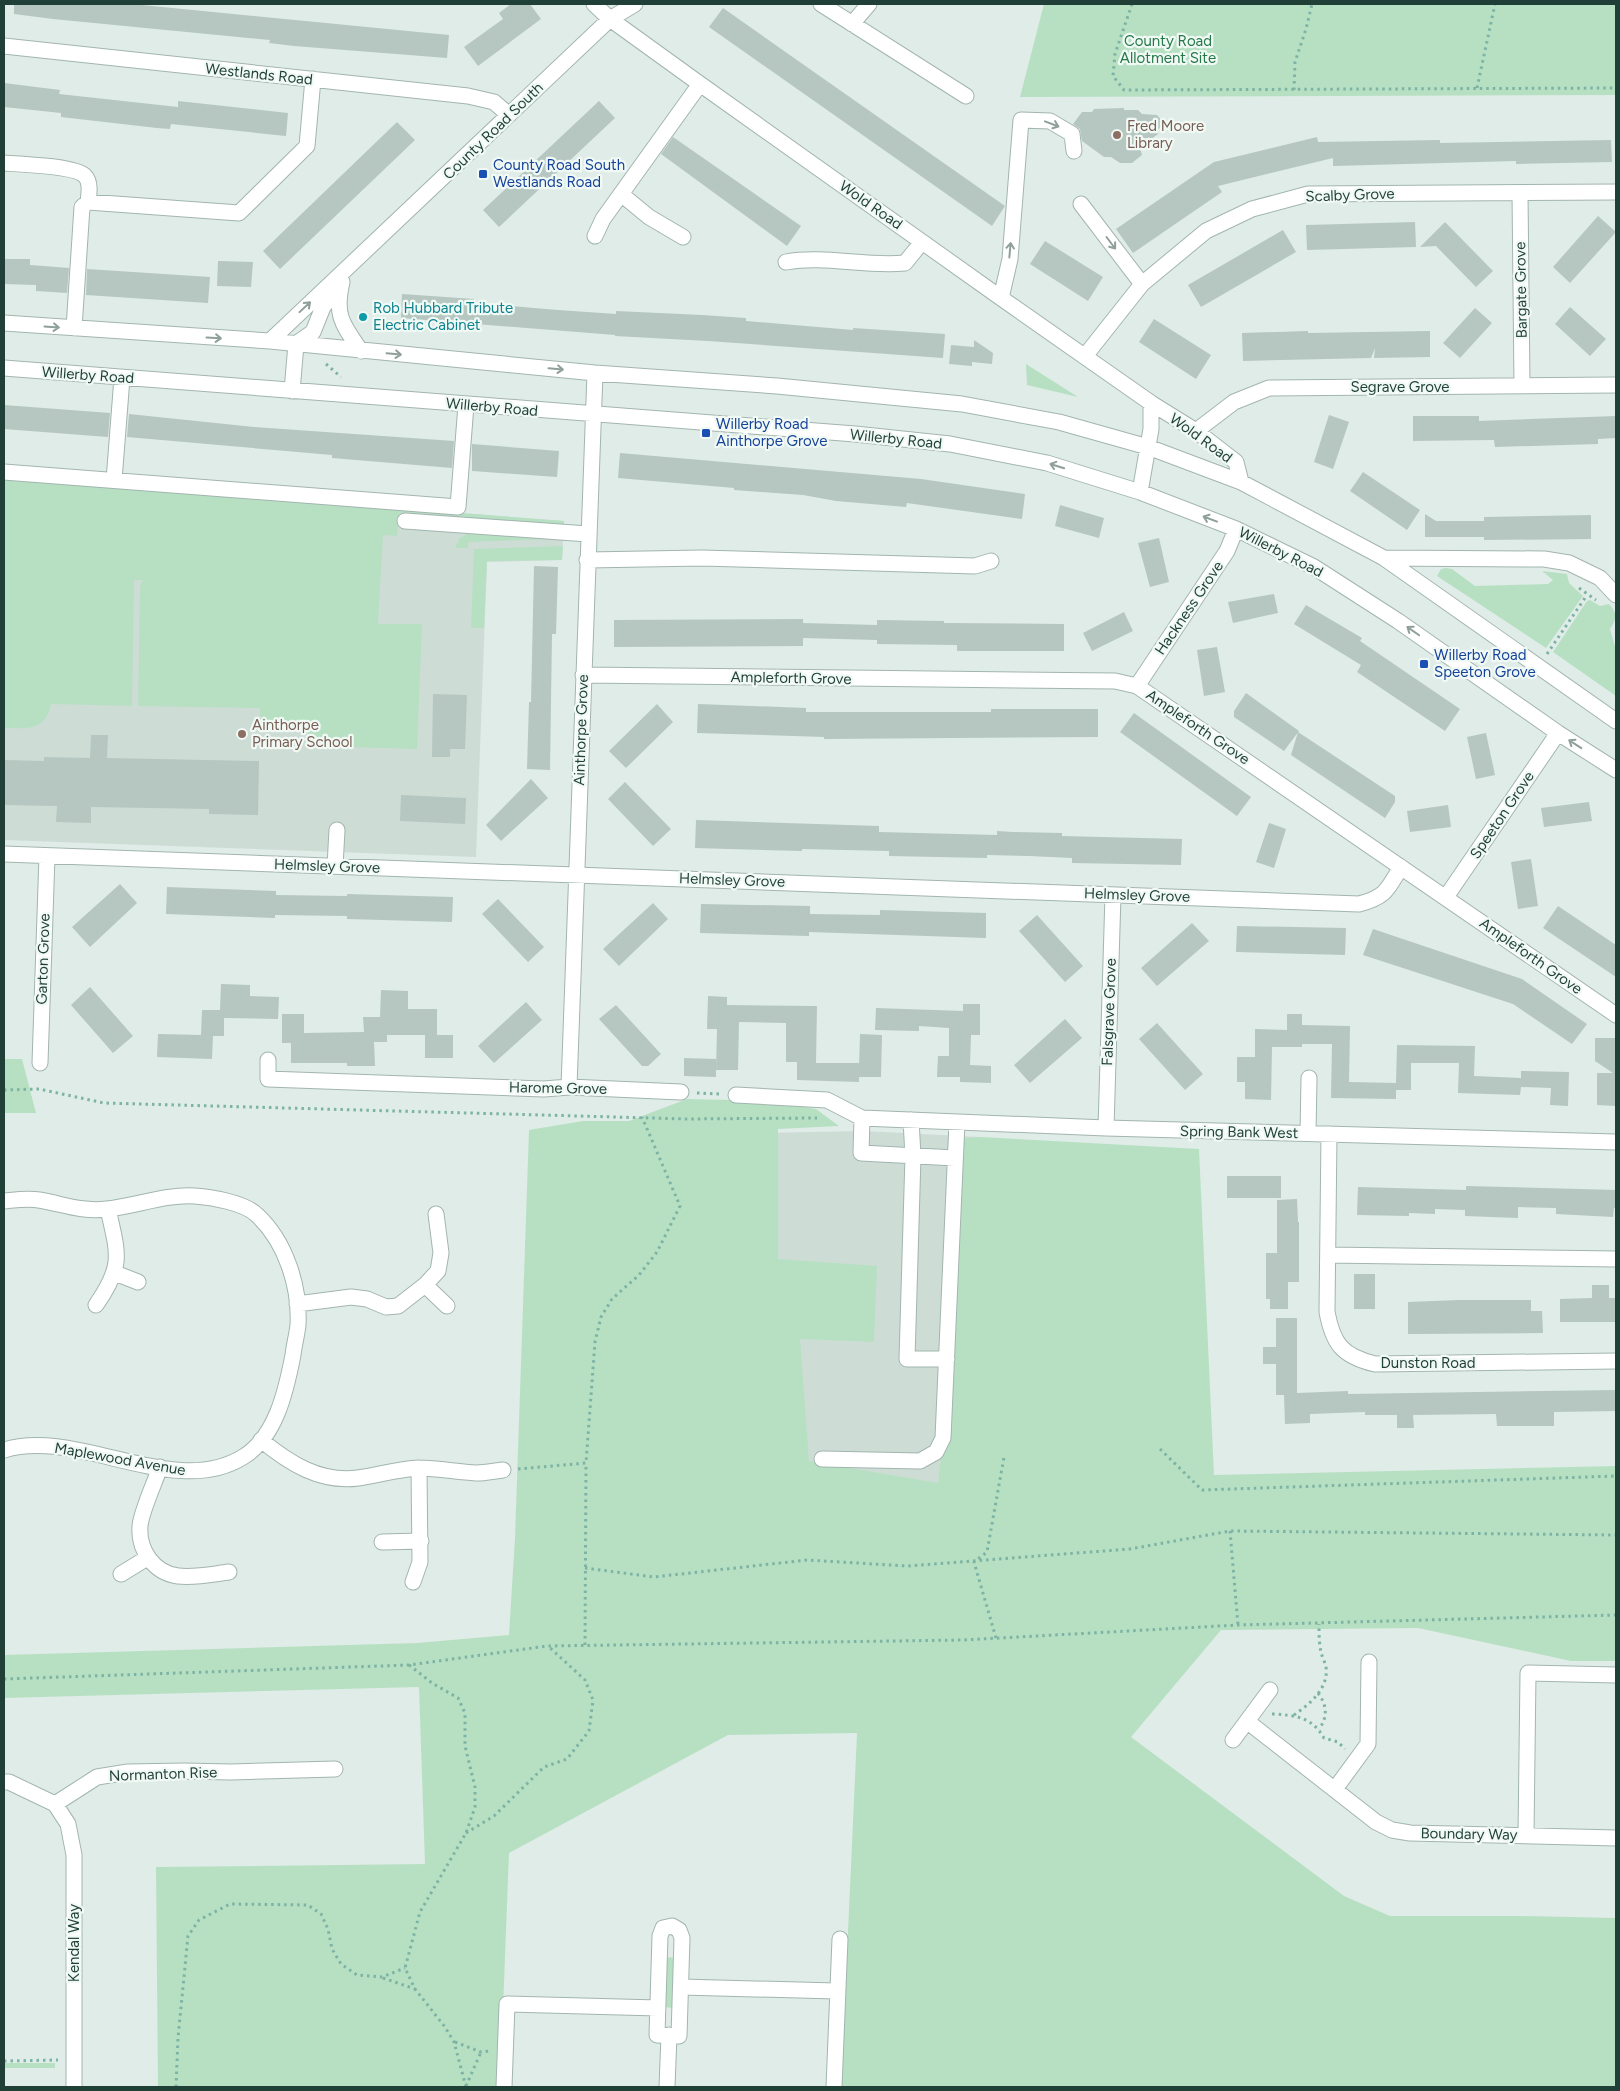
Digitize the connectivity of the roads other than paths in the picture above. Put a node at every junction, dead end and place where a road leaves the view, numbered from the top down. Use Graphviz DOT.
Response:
graph roads {
  1 [pos="594,4"];
  2 [pos="635,4"];
  3 [pos="821,4"];
  4 [pos="869,4"];
  5 [pos="610,19"];
  6 [pos="852,24"];
  7 [pos="4,46"];
  8 [pos="313,79"];
  9 [pos="700,84"];
  10 [pos="966,96"];
  11 [pos="509,115"];
  12 [pos="1074,151"];
  13 [pos="4,162"];
  14 [pos="1616,192"];
  15 [pos="1520,193"];
  16 [pos="621,194"];
  17 [pos="88,202"];
  18 [pos="1081,204"];
  19 [pos="595,236"];
  20 [pos="683,237"];
  21 [pos="922,242"];
  22 [pos="354,262"];
  23 [pos="786,262"];
  24 [pos="341,283"];
  25 [pos="1142,284"];
  26 [pos="1001,298"];
  27 [pos="4,323"];
  28 [pos="74,328"];
  29 [pos="270,341"];
  30 [pos="296,344"];
  31 [pos="361,351"];
  32 [pos="1084,356"];
  33 [pos="4,368"];
  34 [pos="595,372"];
  35 [pos="122,378"];
  36 [pos="1616,385"];
  37 [pos="1522,386"];
  38 [pos="292,391"];
  39 [pos="1151,403"];
  40 [pos="466,405"];
  41 [pos="592,415"];
  42 [pos="1196,431"];
  43 [pos="1148,447"];
  44 [pos="4,472"];
  45 [pos="114,480"];
  46 [pos="1241,482"];
  47 [pos="1140,492"];
  48 [pos="405,521"];
  49 [pos="1236,529"];
  50 [pos="588,534"];
  51 [pos="1384,558"];
  52 [pos="587,560"];
  53 [pos="991,561"];
  54 [pos="1616,595"];
  55 [pos="583,675"];
  56 [pos="1137,686"];
  57 [pos="1616,721"];
  58 [pos="1558,733"];
  59 [pos="1616,770"];
  60 [pos="337,830"];
  61 [pos="4,854"];
  62 [pos="47,856"];
  63 [pos="335,866"];
  64 [pos="1401,867"];
  65 [pos="575,875"];
  66 [pos="1113,895"];
  67 [pos="1446,897"];
  68 [pos="1616,1015"];
  69 [pos="268,1060"];
  70 [pos="40,1063"];
  71 [pos="1309,1078"];
  72 [pos="569,1087"];
  73 [pos="681,1092"];
  74 [pos="736,1095"];
  75 [pos="862,1118"];
  76 [pos="911,1120"];
  77 [pos="957,1122"];
  78 [pos="1106,1128"];
  79 [pos="1308,1133"];
  80 [pos="1329,1134"];
  81 [pos="1616,1142"];
  82 [pos="913,1156"];
  83 [pos="954,1158"];
  84 [pos="4,1201"];
  85 [pos="108,1209"];
  86 [pos="436,1214"];
  87 [pos="1328,1255"];
  88 [pos="1616,1259"];
  89 [pos="115,1273"];
  90 [pos="138,1282"];
  91 [pos="425,1285"];
  92 [pos="96,1304"];
  93 [pos="297,1304"];
  94 [pos="447,1306"];
  95 [pos="947,1359"];
  96 [pos="1616,1361"];
  97 [pos="261,1440"];
  98 [pos="4,1450"];
  99 [pos="822,1458"];
  100 [pos="160,1467"];
  101 [pos="419,1468"];
  102 [pos="503,1470"];
  103 [pos="421,1541"];
  104 [pos="382,1542"];
  105 [pos="147,1558"];
  106 [pos="229,1572"];
  107 [pos="121,1574"];
  108 [pos="413,1582"];
  109 [pos="1369,1662"];
  110 [pos="1616,1675"];
  111 [pos="1270,1690"];
  112 [pos="1248,1722"];
  113 [pos="1233,1740"];
  114 [pos="335,1769"];
  115 [pos="4,1782"];
  116 [pos="1334,1789"];
  117 [pos="55,1804"];
  118 [pos="1526,1835"];
  119 [pos="1616,1838"];
  120 [pos="840,1939"];
  121 [pos="681,1986"];
  122 [pos="836,1991"];
  123 [pos="658,2008"];
  124 [pos="668,2035"];
  125 [pos="74,2087"];
  126 [pos="504,2087"];
  127 [pos="667,2087"];
  128 [pos="834,2087"];
  1 -- 5 [label="street, Wold Road"];
  2 -- 5 [label="street, County Road South"];
  3 -- 6 [label="street"];
  4 -- 6 [label="street"];
  5 -- 9 [label="street, Wold Road"];
  5 -- 11 [label="street, County Road South"];
  6 -- 10 [label="street"];
  7 -- 8 [label="street, Westlands Road"];
  8 -- 11 [label="street, Westlands Road"];
  8 -- 17 [label="street"];
  9 -- 16 [label="street"];
  9 -- 21 [label="street, Wold Road"];
  11 -- 22 [label="street, County Road South"];
  26 -- 12 [label="street, one-way"];
  13 -- 17 [label="street"];
  14 -- 15 [label="street, Scalby Grove"];
  15 -- 25 [label="street, Scalby Grove"];
  15 -- 37 [label="street, Bargate Grove"];
  16 -- 19 [label="street"];
  16 -- 20 [label="street"];
  17 -- 28 [label="street"];
  18 -- 25 [label="street, one-way"];
  21 -- 23 [label="street"];
  21 -- 26 [label="street, Wold Road"];
  22 -- 24 [label="street, County Road South"];
  29 -- 22 [label="street, County Road South, one-way"];
  24 -- 30 [label="street, County Road South"];
  24 -- 31 [label="street, County Road South"];
  25 -- 32 [label="street, Scalby Grove"];
  26 -- 32 [label="street, Wold Road"];
  27 -- 28 [label="street, one-way"];
  28 -- 29 [label="street, one-way"];
  29 -- 30 [label="street"];
  30 -- 31 [label="street"];
  30 -- 38 [label="street"];
  31 -- 34 [label="street, one-way"];
  32 -- 39 [label="street, Wold Road"];
  33 -- 35 [label="street, Willerby Road"];
  34 -- 41 [label="street, Ainthorpe Grove"];
  34 -- 43 [label="street"];
  35 -- 38 [label="street, Willerby Road"];
  35 -- 45 [label="street"];
  36 -- 37 [label="street, Segrave Grove"];
  37 -- 42 [label="street, Segrave Grove"];
  38 -- 40 [label="street, Willerby Road"];
  39 -- 42 [label="street, Wold Road"];
  39 -- 43 [label="street, Wold Road"];
  40 -- 41 [label="street, Willerby Road"];
  40 -- 45 [label="street"];
  47 -- 41 [label="street, Willerby Road, one-way"];
  41 -- 50 [label="street, Ainthorpe Grove"];
  42 -- 46 [label="street, Wold Road"];
  43 -- 46 [label="street"];
  43 -- 47 [label="street, Wold Road"];
  44 -- 45 [label="street"];
  46 -- 51 [label="street"];
  49 -- 47 [label="street, Willerby Road, one-way"];
  48 -- 50 [label="street"];
  49 -- 56 [label="street, Hackness Grove"];
  58 -- 49 [label="street, Willerby Road, one-way"];
  50 -- 52 [label="street, Ainthorpe Grove"];
  51 -- 54 [label="street"];
  51 -- 57 [label="street"];
  52 -- 53 [label="street"];
  52 -- 55 [label="street, Ainthorpe Grove"];
  55 -- 56 [label="street, Ampleforth Grove"];
  55 -- 65 [label="street, Ainthorpe Grove"];
  56 -- 64 [label="street, Ampleforth Grove"];
  59 -- 58 [label="street, Willerby Road, one-way"];
  58 -- 67 [label="street, Speeton Grove"];
  60 -- 63 [label="street"];
  61 -- 62 [label="street, Helmsley Grove"];
  62 -- 63 [label="street, Helmsley Grove"];
  62 -- 70 [label="street, Garton Grove"];
  63 -- 65 [label="street, Helmsley Grove"];
  64 -- 66 [label="street, Helmsley Grove"];
  64 -- 67 [label="street, Ampleforth Grove"];
  65 -- 66 [label="street, Helmsley Grove"];
  65 -- 72 [label="street, Ainthorpe Grove"];
  66 -- 78 [label="street, Falsgrave Grove"];
  67 -- 68 [label="street, Ampleforth Grove"];
  69 -- 72 [label="street, Harome Grove"];
  71 -- 79 [label="street"];
  72 -- 73 [label="street, Harome Grove"];
  74 -- 75 [label="street"];
  75 -- 76 [label="street, Spring Bank West"];
  75 -- 82 [label="street"];
  76 -- 77 [label="street, Spring Bank West"];
  76 -- 82 [label="street"];
  77 -- 78 [label="street, Spring Bank West"];
  77 -- 83 [label="street"];
  78 -- 79 [label="street, Spring Bank West"];
  79 -- 80 [label="street, Spring Bank West"];
  80 -- 81 [label="street, Spring Bank West"];
  80 -- 87 [label="street, Dunston Road"];
  82 -- 83 [label="street"];
  82 -- 95 [label="street"];
  83 -- 95 [label="street"];
  84 -- 85 [label="street, Maplewood Avenue"];
  85 -- 89 [label="street"];
  85 -- 93 [label="street, Maplewood Avenue"];
  86 -- 91 [label="street"];
  87 -- 88 [label="street"];
  87 -- 96 [label="street, Dunston Road"];
  89 -- 90 [label="street"];
  89 -- 92 [label="street"];
  91 -- 93 [label="street"];
  91 -- 94 [label="street"];
  93 -- 97 [label="street, Maplewood Avenue"];
  95 -- 99 [label="street"];
  97 -- 100 [label="street, Maplewood Avenue"];
  97 -- 101 [label="street"];
  98 -- 100 [label="street, Maplewood Avenue"];
  100 -- 105 [label="street"];
  101 -- 102 [label="street"];
  101 -- 103 [label="street"];
  103 -- 104 [label="street"];
  103 -- 108 [label="street"];
  105 -- 106 [label="street"];
  105 -- 107 [label="street"];
  109 -- 116 [label="street"];
  110 -- 118 [label="street"];
  111 -- 112 [label="street"];
  112 -- 113 [label="street"];
  112 -- 116 [label="street, Boundary Way"];
  114 -- 117 [label="street, Normanton Rise"];
  115 -- 117 [label="street"];
  116 -- 118 [label="street, Boundary Way"];
  117 -- 125 [label="street, Kendal Way"];
  118 -- 119 [label="street, Boundary Way"];
  120 -- 122 [label="street"];
  121 -- 122 [label="street"];
  121 -- 123 [label="street"];
  121 -- 124 [label="street"];
  122 -- 128 [label="street"];
  123 -- 124 [label="street"];
  123 -- 126 [label="street"];
  124 -- 127 [label="street"];
}
